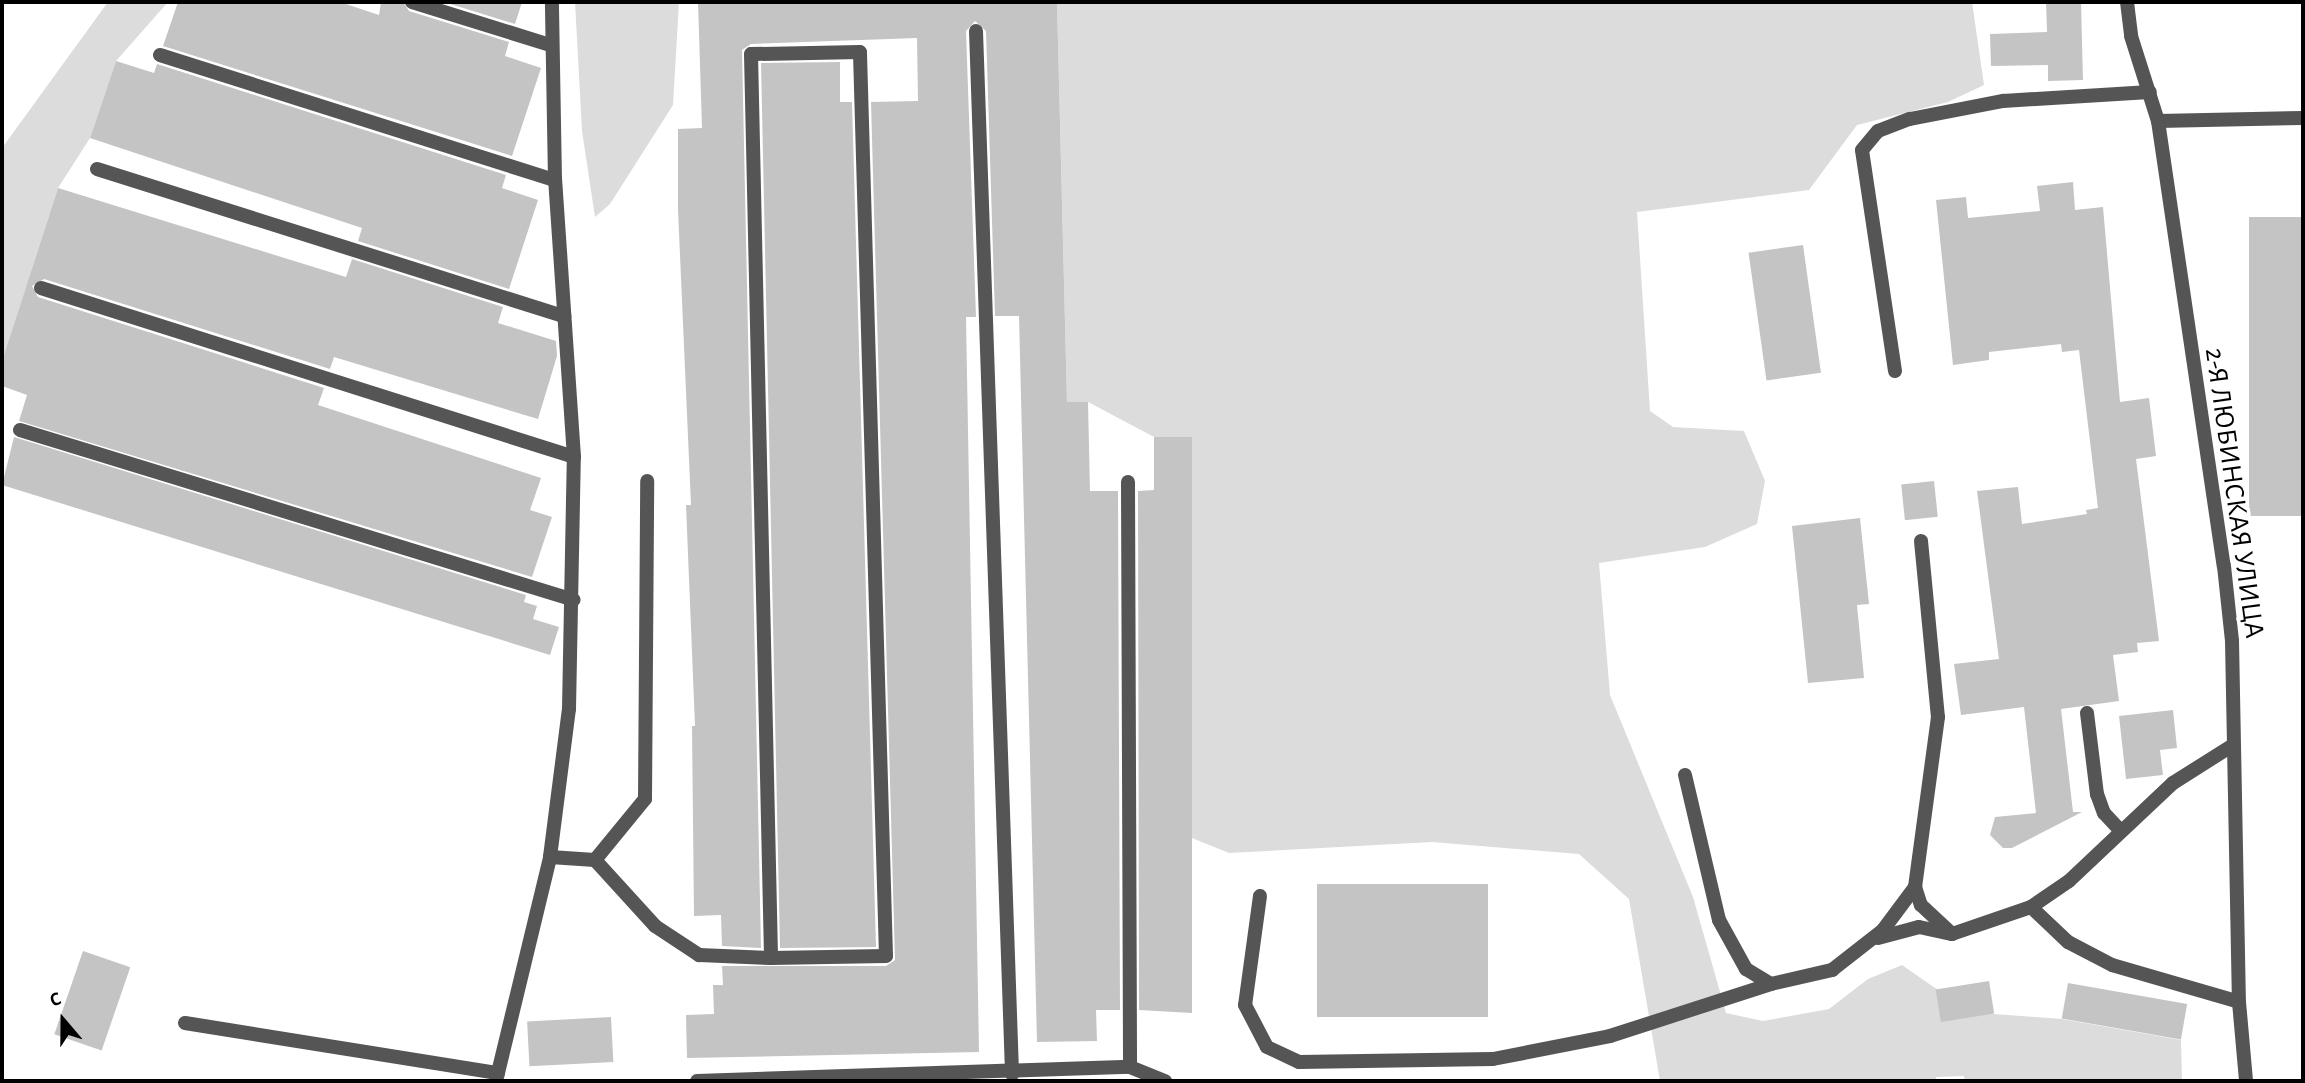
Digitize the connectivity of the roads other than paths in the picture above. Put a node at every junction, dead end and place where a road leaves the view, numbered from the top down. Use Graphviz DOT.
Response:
graph roads {
  1 [pos="412,2"];
  2 [pos="552,2"];
  3 [pos="2127,2"];
  4 [pos="976,31"];
  5 [pos="550,45"];
  6 [pos="160,55"];
  7 [pos="2150,92"];
  8 [pos="2303,118"];
  9 [pos="2158,121"];
  10 [pos="97,169"];
  11 [pos="555,180"];
  12 [pos="41,288"];
  13 [pos="564,316"];
  14 [pos="1895,371"];
  15 [pos="20,430"];
  16 [pos="574,457"];
  17 [pos="647,481"];
  18 [pos="1128,482"];
  19 [pos="1921,541"];
  20 [pos="573,600"];
  21 [pos="2088,713"];
  22 [pos="2232,745"];
  23 [pos="1685,775"];
  24 [pos="2121,831"];
  25 [pos="550,857"];
  26 [pos="595,860"];
  27 [pos="1915,887"];
  28 [pos="1260,896"];
  29 [pos="2031,907"];
  30 [pos="1952,934"];
  31 [pos="1867,943"];
  32 [pos="771,958"];
  33 [pos="1771,984"];
  34 [pos="2239,1002"];
  35 [pos="185,1024"];
  36 [pos="1130,1067"];
  37 [pos="1012,1074"];
  38 [pos="497,1077"];
  39 [pos="697,1081"];
  40 [pos="1165,1081"];
  41 [pos="2246,1081"];
  1 -- 5 [label="street"];
  2 -- 5 [label="street"];
  3 -- 7 [label="street, 2-Я ЛЮБИНСКАЯ УЛИЦА"];
  4 -- 37 [label="street"];
  5 -- 11 [label="street"];
  6 -- 11 [label="street"];
  7 -- 9 [label="street, 2-Я ЛЮБИНСКАЯ УЛИЦА"];
  7 -- 14 [label="street"];
  8 -- 9 [label="street"];
  9 -- 22 [label="street, 2-Я ЛЮБИНСКАЯ УЛИЦА"];
  10 -- 13 [label="street"];
  11 -- 13 [label="street"];
  12 -- 16 [label="street"];
  13 -- 16 [label="street"];
  15 -- 20 [label="street"];
  16 -- 20 [label="street"];
  17 -- 26 [label="street"];
  18 -- 36 [label="street"];
  19 -- 27 [label="street"];
  20 -- 25 [label="street"];
  21 -- 24 [label="street"];
  22 -- 24 [label="street"];
  22 -- 34 [label="street, 2-Я ЛЮБИНСКАЯ УЛИЦА"];
  23 -- 33 [label="street"];
  24 -- 29 [label="street"];
  25 -- 26 [label="street"];
  25 -- 38 [label="street"];
  26 -- 32 [label="street"];
  27 -- 30 [label="street"];
  27 -- 31 [label="street"];
  28 -- 33 [label="street"];
  29 -- 30 [label="street"];
  29 -- 34 [label="street"];
  30 -- 31 [label="street"];
  31 -- 33 [label="street"];
  32 -- 32 [label="street"];
  34 -- 41 [label="street, 2-Я ЛЮБИНСКАЯ УЛИЦА"];
  35 -- 38 [label="street"];
  36 -- 37 [label="street"];
  36 -- 40 [label="street"];
  37 -- 39 [label="street"];
}
